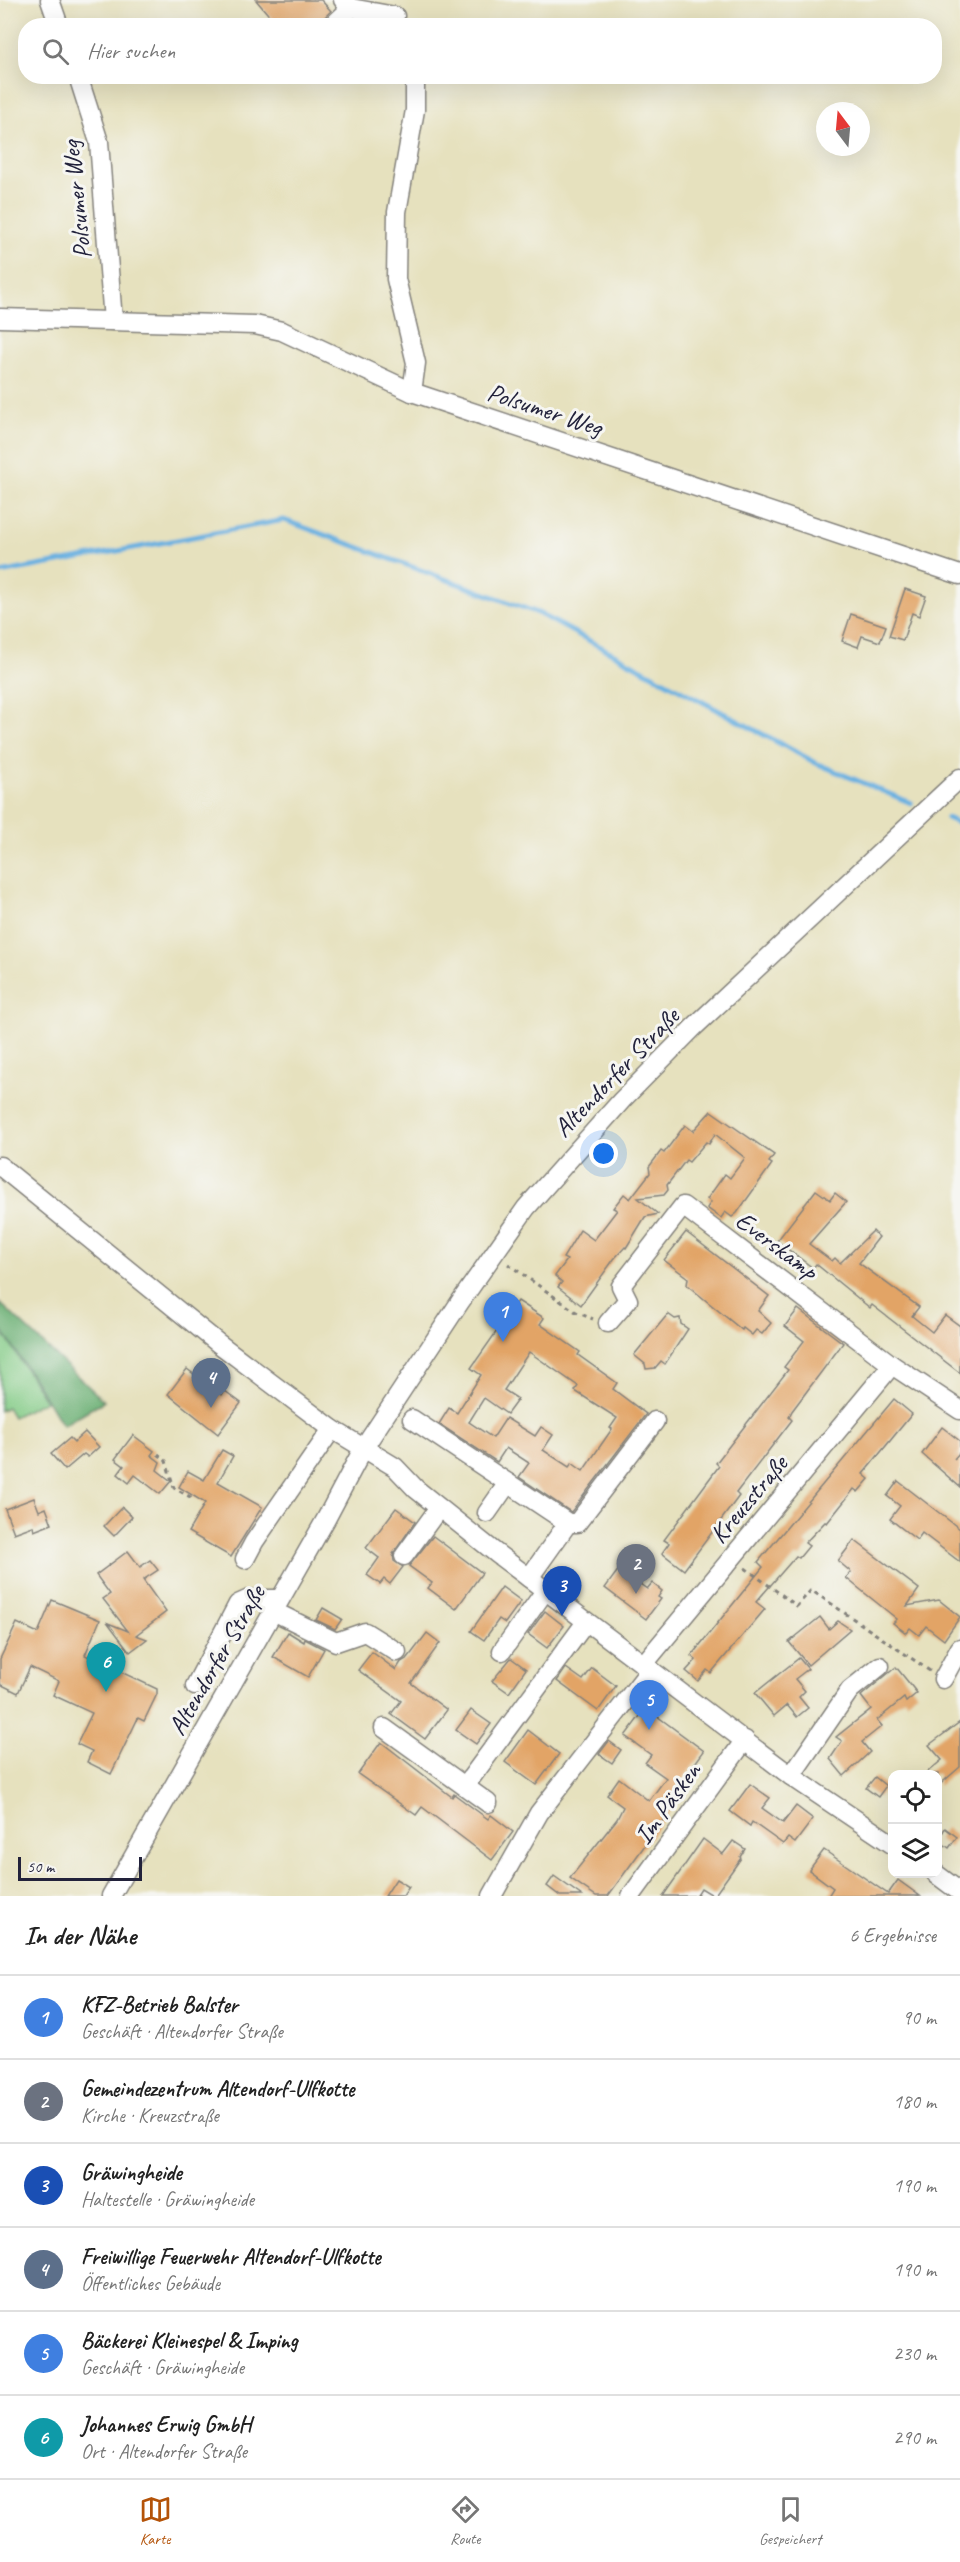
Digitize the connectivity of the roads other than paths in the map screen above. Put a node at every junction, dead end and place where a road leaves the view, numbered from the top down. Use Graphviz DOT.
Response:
graph roads {
  1 [pos="50,0"];
  2 [pos="347,4"];
  3 [pos="397,14"];
  4 [pos="56,18"];
  5 [pos="337,18"];
  6 [pos="81,84"];
  7 [pos="415,84"];
  8 [pos="0,318"];
  9 [pos="113,321"];
  10 [pos="412,392"];
  11 [pos="960,575"];
  12 [pos="960,777"];
  13 [pos="0,1166"];
  14 [pos="608,1323"];
  15 [pos="892,1365"];
  16 [pos="960,1410"];
  17 [pos="412,1419"];
  18 [pos="655,1421"];
  19 [pos="332,1429"];
  20 [pos="363,1449"];
  21 [pos="508,1483"];
  22 [pos="439,1508"];
  23 [pos="487,1513"];
  24 [pos="568,1523"];
  25 [pos="404,1556"];
  26 [pos="245,1558"];
  27 [pos="529,1578"];
  28 [pos="545,1591"];
  29 [pos="277,1605"];
  30 [pos="585,1622"];
  31 [pos="960,1648"];
  32 [pos="502,1651"];
  33 [pos="397,1652"];
  34 [pos="880,1666"];
  35 [pos="647,1667"];
  36 [pos="943,1679"];
  37 [pos="195,1686"];
  38 [pos="384,1728"];
  39 [pos="745,1740"];
  40 [pos="790,1776"];
  41 [pos="465,1786"];
  42 [pos="488,1803"];
  43 [pos="888,1841"];
  44 [pos="941,1878"];
  45 [pos="960,1892"];
  46 [pos="111,1896"];
  47 [pos="492,1896"];
  48 [pos="631,1896"];
  1 -- 4 [label="street"];
  2 -- 3 [label="street"];
  2 -- 5 [label="street"];
  6 -- 9 [label="street, Polsumer Weg"];
  7 -- 10 [label="street"];
  8 -- 9 [label="street, Polsumer Weg"];
  9 -- 10 [label="street, Polsumer Weg"];
  10 -- 11 [label="street, Polsumer Weg"];
  12 -- 20 [label="street, Altendorfer Straße"];
  13 -- 19 [label="street"];
  14 -- 15 [label="street, Everskamp"];
  15 -- 16 [label="street, Everskamp"];
  15 -- 35 [label="street, Kreuzstraße"];
  17 -- 21 [label="street"];
  18 -- 24 [label="street"];
  19 -- 20 [label="street"];
  19 -- 26 [label="street"];
  20 -- 22 [label="street"];
  20 -- 29 [label="street, Altendorfer Straße"];
  21 -- 23 [label="street"];
  21 -- 24 [label="street"];
  22 -- 25 [label="street"];
  22 -- 27 [label="street"];
  24 -- 27 [label="street"];
  27 -- 28 [label="street"];
  28 -- 30 [label="street"];
  28 -- 32 [label="street"];
  29 -- 33 [label="street"];
  29 -- 37 [label="street"];
  29 -- 46 [label="street, Altendorfer Straße"];
  30 -- 35 [label="street"];
  30 -- 41 [label="street"];
  31 -- 36 [label="street"];
  34 -- 40 [label="street"];
  35 -- 39 [label="street"];
  35 -- 47 [label="street, Kreuzstraße"];
  38 -- 41 [label="street"];
  39 -- 40 [label="street"];
  39 -- 48 [label="street, Im Päsken"];
  40 -- 43 [label="street"];
  41 -- 42 [label="street"];
  44 -- 45 [label="street"];
}
